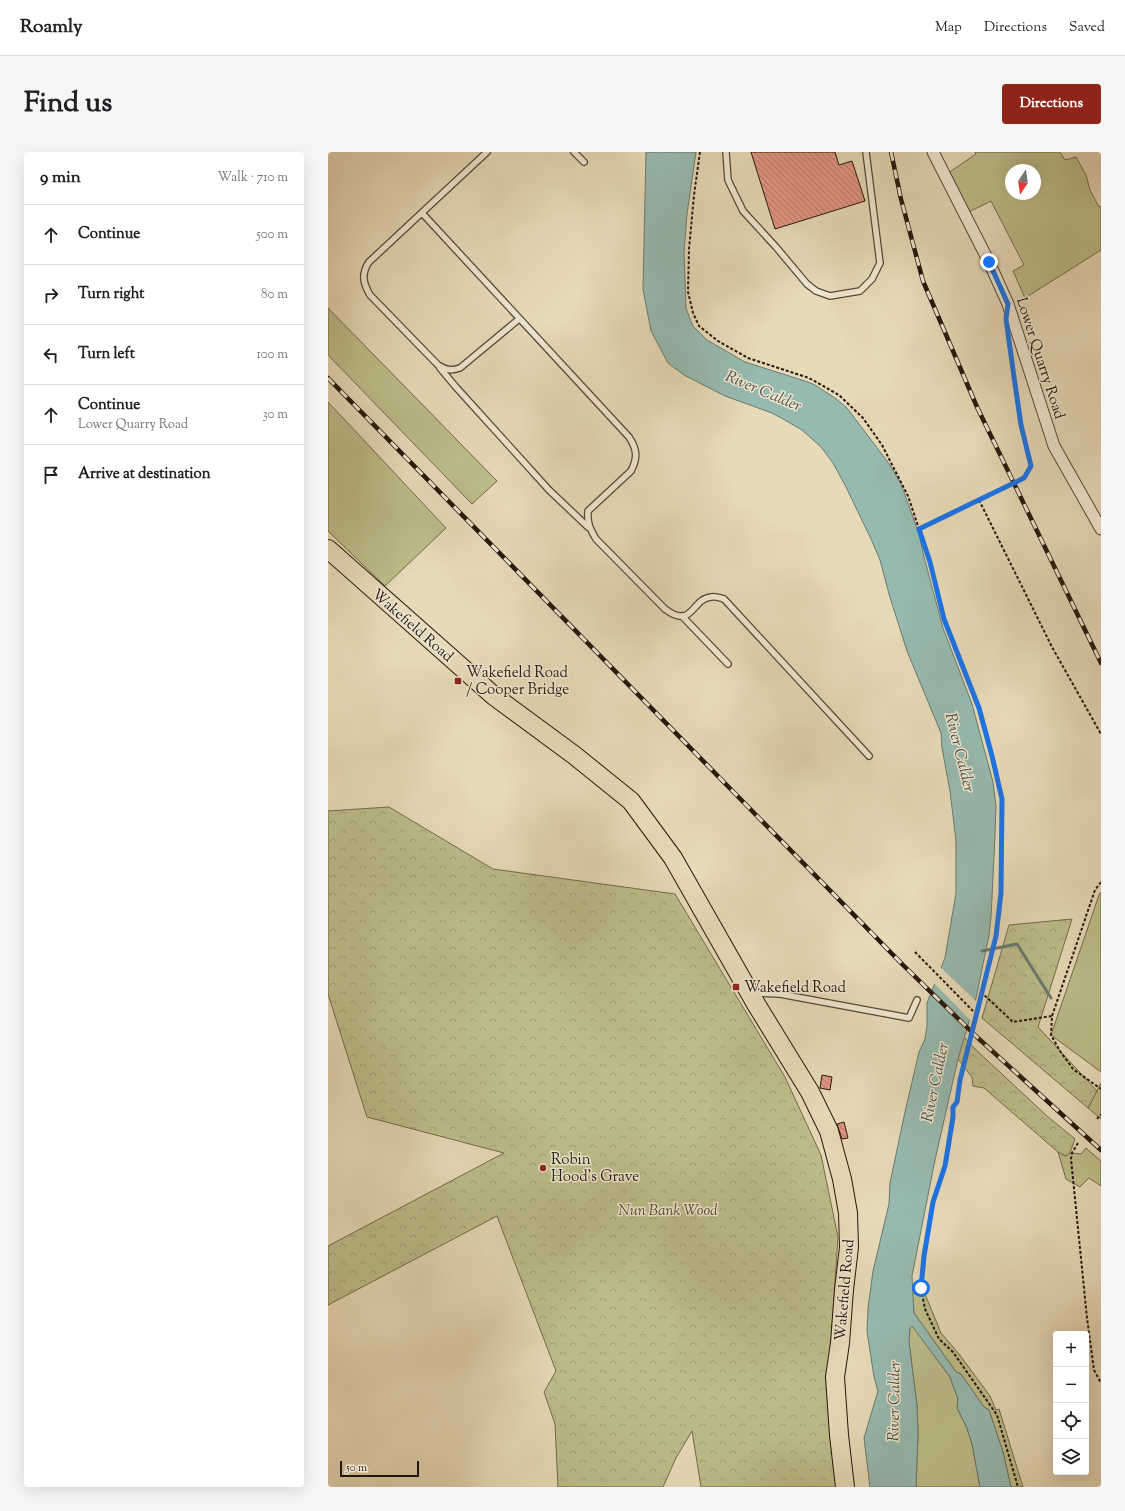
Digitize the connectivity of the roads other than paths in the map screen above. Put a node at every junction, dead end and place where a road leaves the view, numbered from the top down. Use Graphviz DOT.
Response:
graph roads {
  1 [pos="487,152"];
  2 [pos="574,152"];
  3 [pos="726,152"];
  4 [pos="866,152"];
  5 [pos="933,152"];
  6 [pos="584,162"];
  7 [pos="422,213"];
  8 [pos="519,319"];
  9 [pos="438,365"];
  10 [pos="588,527"];
  11 [pos="1101,529"];
  12 [pos="328,549"];
  13 [pos="682,616"];
  14 [pos="728,664"];
  15 [pos="869,756"];
  16 [pos="749,993"];
  17 [pos="917,1000"];
  18 [pos="845,1487"];
  1 -- 7 [label="lane"];
  2 -- 6 [label="lane"];
  3 -- 4 [label="lane"];
  5 -- 11 [label="street, Lower Quarry Road"];
  7 -- 8 [label="lane"];
  7 -- 9 [label="lane"];
  8 -- 9 [label="lane"];
  8 -- 10 [label="lane"];
  9 -- 10 [label="lane"];
  10 -- 13 [label="lane"];
  12 -- 16 [label="highway, Wakefield Road"];
  13 -- 14 [label="lane"];
  13 -- 15 [label="lane"];
  16 -- 17 [label="lane"];
  16 -- 18 [label="highway, Wakefield Road"];
}
